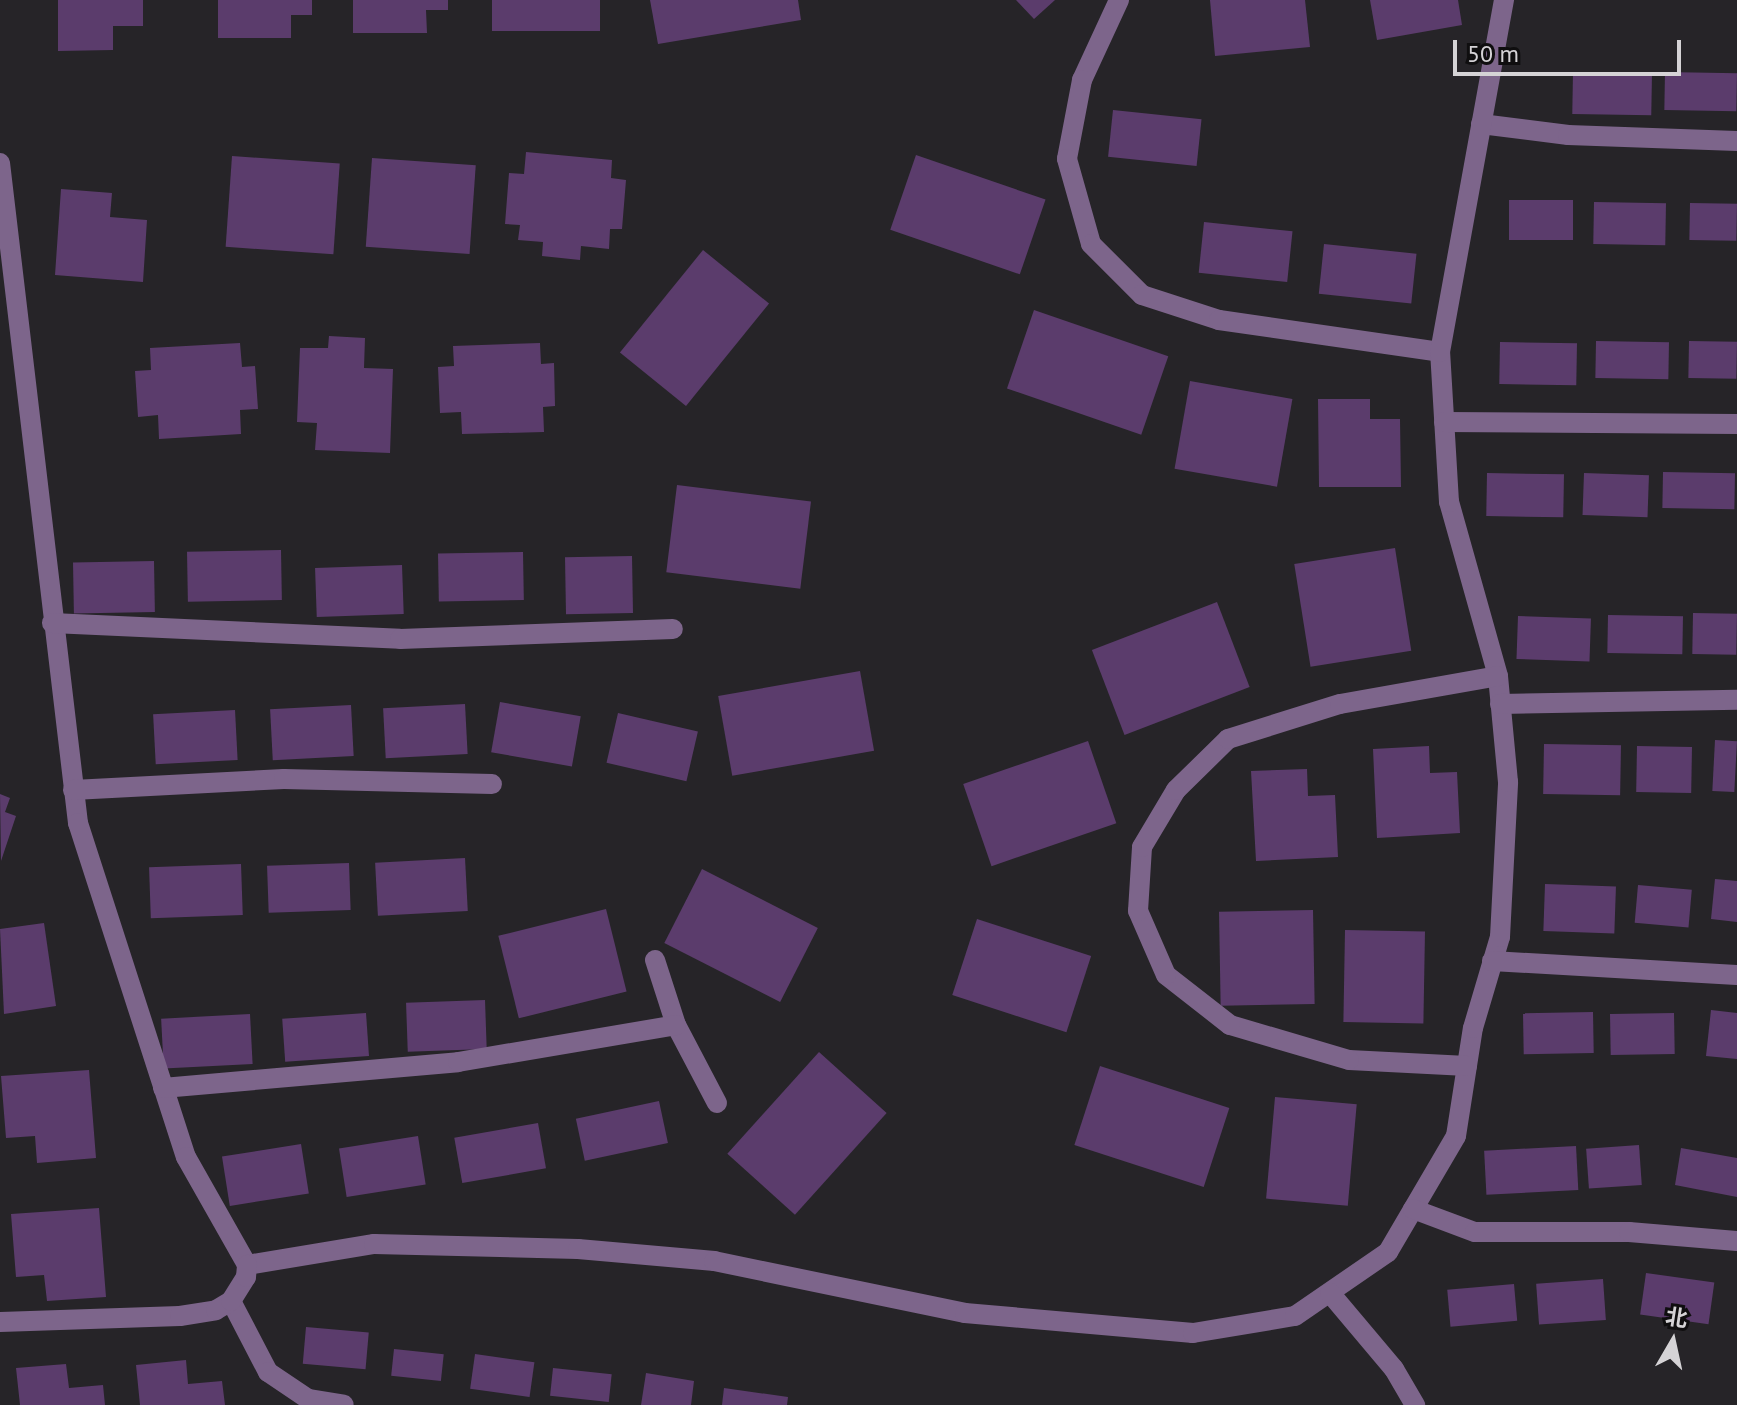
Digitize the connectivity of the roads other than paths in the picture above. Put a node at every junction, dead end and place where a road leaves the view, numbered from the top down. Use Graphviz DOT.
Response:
graph roads {
  1 [pos="1119,0"];
  2 [pos="1504,0"];
  3 [pos="1481,124"];
  4 [pos="1737,141"];
  5 [pos="0,163"];
  6 [pos="1440,352"];
  7 [pos="1444,422"];
  8 [pos="1737,424"];
  9 [pos="52,623"];
  10 [pos="673,629"];
  11 [pos="1498,676"];
  12 [pos="1737,700"];
  13 [pos="1500,704"];
  14 [pos="492,784"];
  15 [pos="73,790"];
  16 [pos="655,960"];
  17 [pos="1492,961"];
  18 [pos="1737,975"];
  19 [pos="676,1025"];
  20 [pos="1467,1066"];
  21 [pos="163,1088"];
  22 [pos="717,1103"];
  23 [pos="1413,1209"];
  24 [pos="1737,1241"];
  25 [pos="247,1265"];
  26 [pos="1330,1293"];
  27 [pos="231,1301"];
  28 [pos="0,1322"];
  29 [pos="344,1405"];
  30 [pos="1415,1405"];
  1 -- 6 [label="street"];
  2 -- 3 [label="street"];
  3 -- 4 [label="street"];
  3 -- 6 [label="street"];
  5 -- 9 [label="street"];
  6 -- 7 [label="street"];
  7 -- 8 [label="street"];
  7 -- 11 [label="street"];
  9 -- 10 [label="street"];
  9 -- 15 [label="street"];
  11 -- 13 [label="street"];
  11 -- 20 [label="street"];
  12 -- 13 [label="street"];
  13 -- 17 [label="street"];
  14 -- 15 [label="street"];
  15 -- 21 [label="street"];
  16 -- 19 [label="street"];
  17 -- 18 [label="street"];
  17 -- 20 [label="street"];
  19 -- 21 [label="street"];
  19 -- 22 [label="street"];
  20 -- 23 [label="street"];
  21 -- 25 [label="street"];
  23 -- 24 [label="street"];
  23 -- 26 [label="street"];
  25 -- 26 [label="street"];
  25 -- 27 [label="street"];
  26 -- 30 [label="street"];
  27 -- 28 [label="street"];
  27 -- 29 [label="street"];
}
